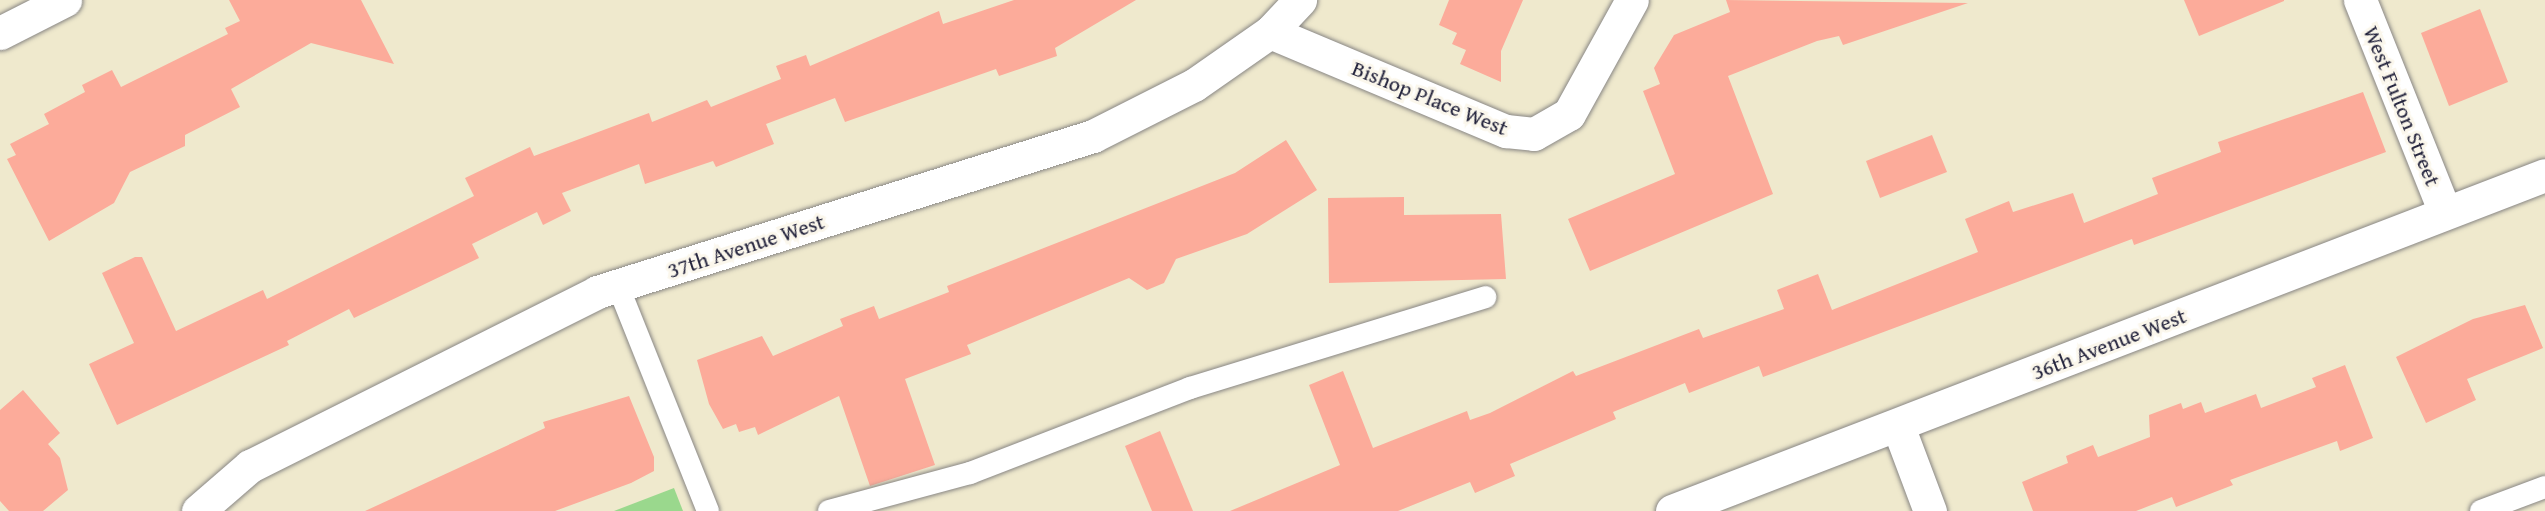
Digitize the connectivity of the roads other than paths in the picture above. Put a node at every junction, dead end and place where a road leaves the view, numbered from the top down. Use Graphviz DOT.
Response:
graph roads {
  1 [pos="65,0"];
  2 [pos="1300,0"];
  3 [pos="1632,0"];
  4 [pos="2360,0"];
  5 [pos="1270,32"];
  6 [pos="0,33"];
  7 [pos="2545,175"];
  8 [pos="2445,213"];
  9 [pos="618,286"];
  10 [pos="1485,297"];
  11 [pos="1898,426"];
  12 [pos="2545,487"];
  13 [pos="198,511"];
  14 [pos="708,511"];
  15 [pos="829,511"];
  16 [pos="1672,511"];
  17 [pos="1930,511"];
  18 [pos="2481,511"];
  1 -- 6 [label="street"];
  2 -- 5 [label="street, 37th Avenue West"];
  3 -- 5 [label="street, Bishop Place West"];
  4 -- 8 [label="street, West Fulton Street"];
  5 -- 9 [label="street, 37th Avenue West"];
  7 -- 8 [label="street, 36th Avenue West"];
  8 -- 11 [label="street, 36th Avenue West"];
  9 -- 13 [label="street, 37th Avenue West"];
  9 -- 14 [label="lane"];
  10 -- 15 [label="lane"];
  11 -- 16 [label="street, 36th Avenue West"];
  11 -- 17 [label="street"];
  12 -- 18 [label="lane"];
}
